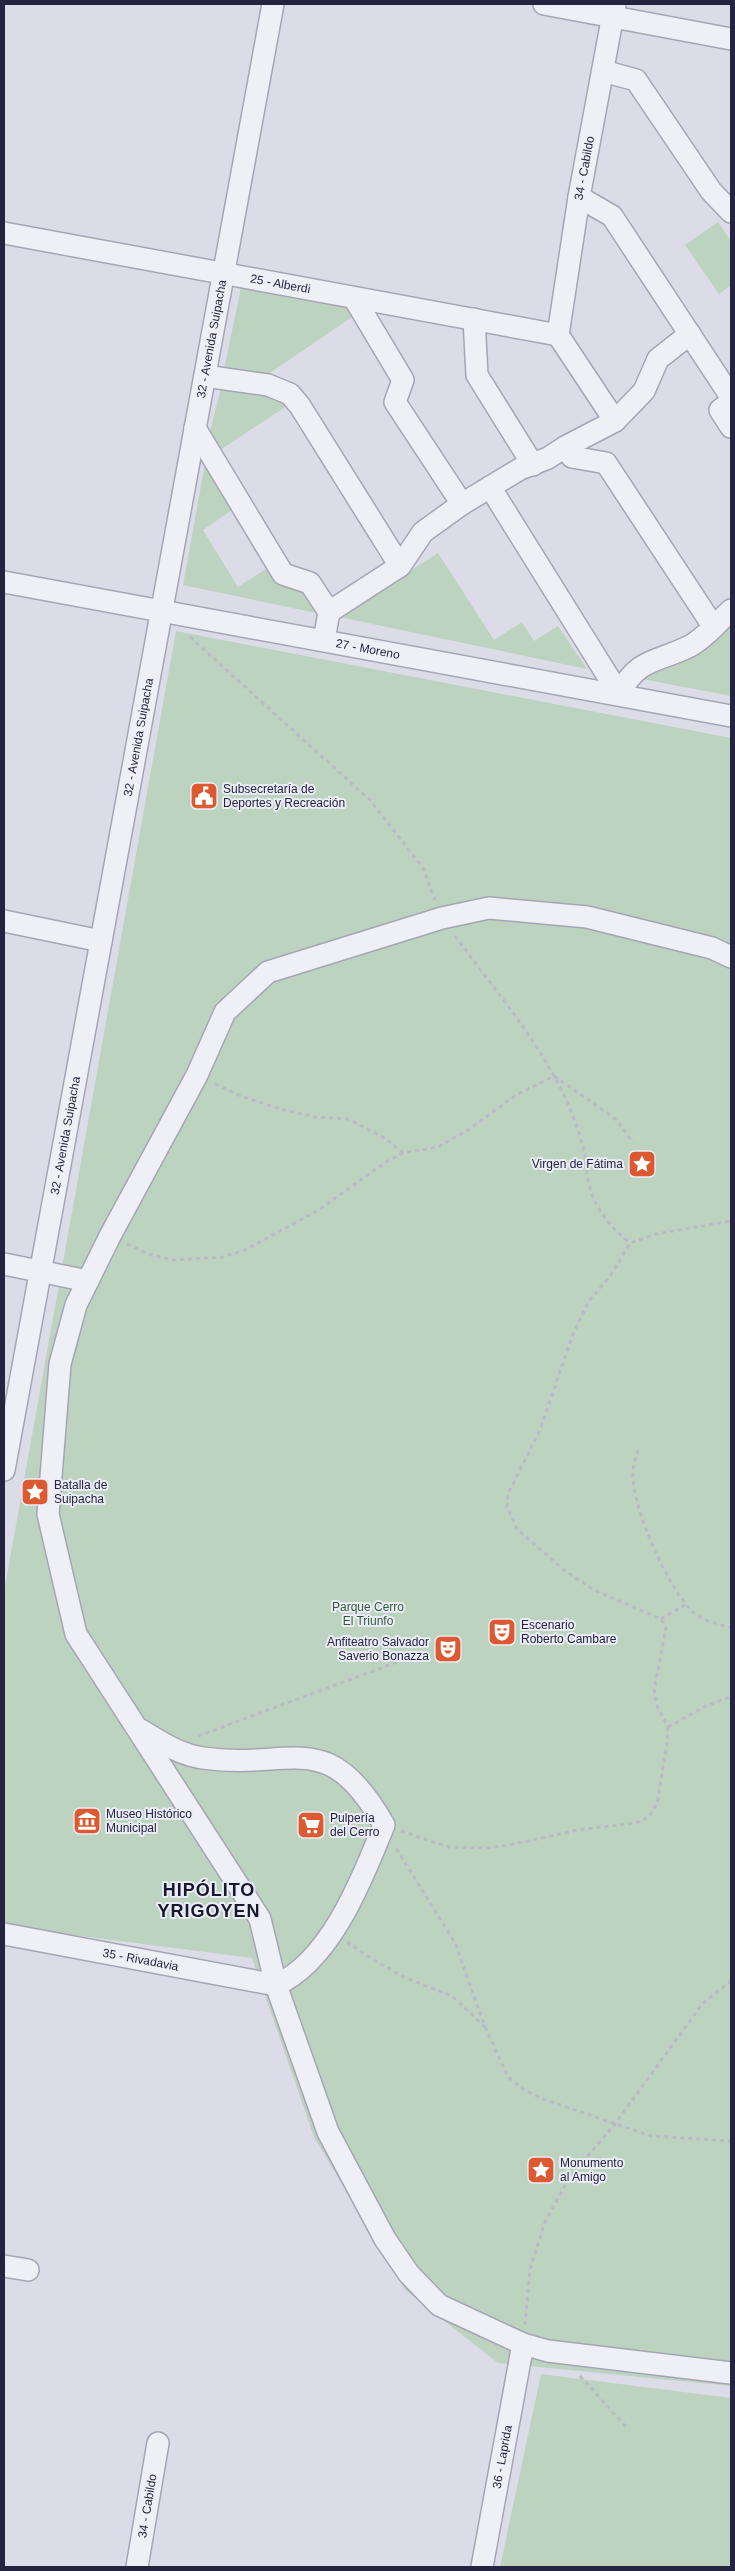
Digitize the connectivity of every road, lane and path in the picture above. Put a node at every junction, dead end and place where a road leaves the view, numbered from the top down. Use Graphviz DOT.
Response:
graph roads {
  1 [pos="273,4"];
  2 [pos="544,4"];
  3 [pos="614,10"];
  4 [pos="731,39"];
  5 [pos="603,70"];
  6 [pos="580,198"];
  7 [pos="731,212"];
  8 [pos="4,233"];
  9 [pos="224,273"];
  10 [pos="354,298"];
  11 [pos="474,319"];
  12 [pos="690,334"];
  13 [pos="558,335"];
  14 [pos="205,376"];
  15 [pos="731,397"];
  16 [pos="731,402"];
  17 [pos="615,421"];
  18 [pos="731,427"];
  19 [pos="195,428"];
  20 [pos="565,447"];
  21 [pos="533,465"];
  22 [pos="490,487"];
  23 [pos="462,504"];
  24 [pos="400,566"];
  25 [pos="4,582"];
  26 [pos="731,610"];
  27 [pos="162,611"];
  28 [pos="328,612"];
  29 [pos="713,626"];
  30 [pos="324,640"];
  31 [pos="619,694"];
  32 [pos="731,716"];
  33 [pos="442,918"];
  34 [pos="4,921"];
  35 [pos="101,940"];
  36 [pos="731,957"];
  37 [pos="198,1075"];
  38 [pos="554,1076"];
  39 [pos="633,1143"];
  40 [pos="403,1153"];
  41 [pos="731,1221"];
  42 [pos="110,1236"];
  43 [pos="630,1243"];
  44 [pos="4,1264"];
  45 [pos="40,1270"];
  46 [pos="88,1281"];
  47 [pos="638,1450"];
  48 [pos="4,1470"];
  49 [pos="686,1604"];
  50 [pos="661,1619"];
  51 [pos="731,1628"];
  52 [pos="408,1658"];
  53 [pos="731,1697"];
  54 [pos="668,1727"];
  55 [pos="137,1728"];
  56 [pos="169,1746"];
  57 [pos="384,1825"];
  58 [pos="332,1932"];
  59 [pos="4,1934"];
  60 [pos="731,1981"];
  61 [pos="276,1985"];
  62 [pos="485,2027"];
  63 [pos="615,2124"];
  64 [pos="731,2141"];
  65 [pos="4,2266"];
  66 [pos="28,2270"];
  67 [pos="523,2344"];
  68 [pos="575,2370"];
  69 [pos="731,2373"];
  70 [pos="628,2429"];
  71 [pos="158,2443"];
  72 [pos="137,2567"];
  73 [pos="482,2567"];
  1 -- 9 [label="street, 32 - Avenida Suipacha"];
  2 -- 3 [label="street"];
  3 -- 4 [label="street"];
  3 -- 5 [label="street, 34 - Cabildo"];
  5 -- 6 [label="street, 34 - Cabildo"];
  5 -- 7 [label="street"];
  6 -- 12 [label="street"];
  6 -- 13 [label="street, 34 - Cabildo"];
  8 -- 9 [label="street, 25 - Alberdi"];
  9 -- 10 [label="street, 25 - Alberdi"];
  9 -- 14 [label="street, 32 - Avenida Suipacha"];
  10 -- 11 [label="street, 25 - Alberdi"];
  10 -- 23 [label="street"];
  11 -- 13 [label="street, 25 - Alberdi"];
  11 -- 21 [label="street"];
  12 -- 15 [label="street"];
  12 -- 17 [label="street"];
  13 -- 17 [label="street"];
  14 -- 19 [label="street, 32 - Avenida Suipacha"];
  14 -- 24 [label="street"];
  16 -- 18 [label="street"];
  17 -- 20 [label="street"];
  19 -- 27 [label="street, 32 - Avenida Suipacha"];
  19 -- 28 [label="street"];
  20 -- 21 [label="street"];
  20 -- 29 [label="street"];
  21 -- 22 [label="street"];
  22 -- 23 [label="street"];
  22 -- 31 [label="street"];
  23 -- 24 [label="street"];
  24 -- 28 [label="street"];
  25 -- 27 [label="street, 27 - Moreno"];
  26 -- 29 [label="street"];
  27 -- 30 [label="street, 27 - Moreno"];
  27 -- 33 [label="path"];
  27 -- 35 [label="street, 32 - Avenida Suipacha"];
  28 -- 30 [label="street"];
  29 -- 31 [label="street"];
  30 -- 31 [label="street, 27 - Moreno"];
  31 -- 32 [label="street, 27 - Moreno"];
  33 -- 36 [label="street"];
  33 -- 37 [label="street"];
  33 -- 38 [label="path"];
  34 -- 35 [label="street"];
  35 -- 45 [label="street, 32 - Avenida Suipacha"];
  37 -- 40 [label="path"];
  37 -- 42 [label="street"];
  38 -- 39 [label="path"];
  38 -- 40 [label="path"];
  38 -- 43 [label="path"];
  40 -- 42 [label="path"];
  41 -- 43 [label="path"];
  42 -- 46 [label="street"];
  43 -- 50 [label="path"];
  44 -- 45 [label="street"];
  45 -- 46 [label="street"];
  45 -- 48 [label="street, 32 - Avenida Suipacha"];
  46 -- 55 [label="street"];
  47 -- 49 [label="path"];
  49 -- 50 [label="path"];
  49 -- 51 [label="path"];
  50 -- 54 [label="path"];
  52 -- 56 [label="path"];
  53 -- 54 [label="path"];
  54 -- 57 [label="path"];
  55 -- 56 [label="street"];
  55 -- 61 [label="street"];
  56 -- 57 [label="street"];
  57 -- 58 [label="street"];
  57 -- 62 [label="path"];
  58 -- 61 [label="street"];
  58 -- 62 [label="path"];
  59 -- 61 [label="street, 35 - Rivadavia"];
  60 -- 63 [label="path"];
  61 -- 67 [label="street"];
  62 -- 63 [label="path"];
  63 -- 64 [label="path"];
  63 -- 67 [label="path"];
  65 -- 66 [label="street"];
  67 -- 69 [label="street"];
  67 -- 73 [label="street, 36 - Laprida"];
  68 -- 70 [label="path"];
  71 -- 72 [label="street, 34 - Cabildo"];
}
